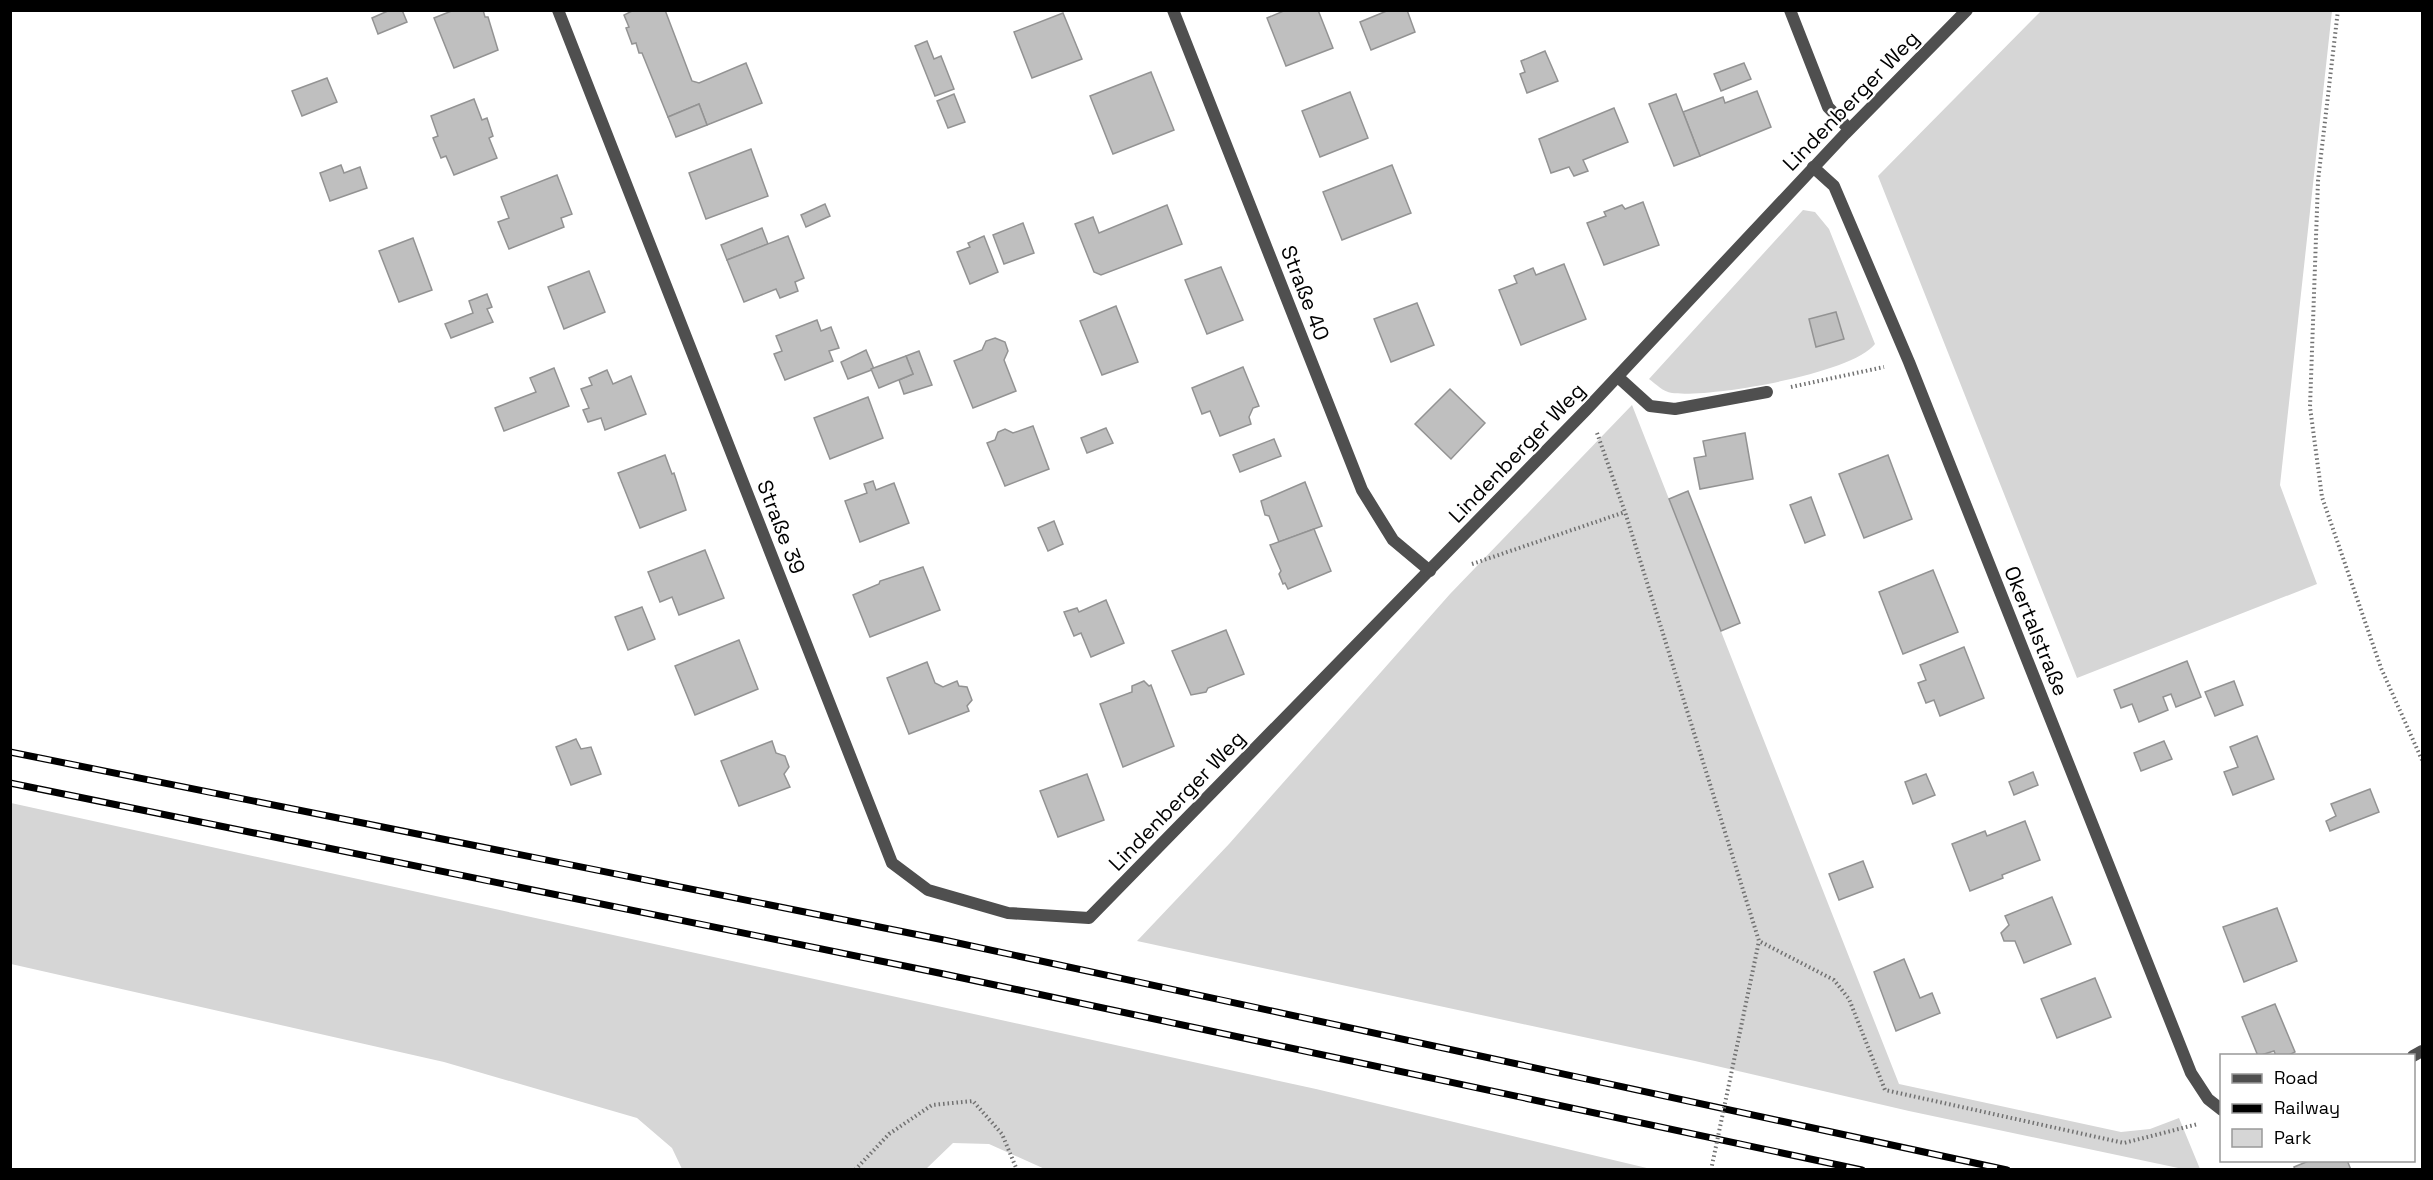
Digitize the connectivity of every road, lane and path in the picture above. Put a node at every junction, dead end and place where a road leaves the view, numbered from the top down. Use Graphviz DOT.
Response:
graph roads {
  1 [pos="558,10"];
  2 [pos="1173,10"];
  3 [pos="1790,10"];
  4 [pos="1966,10"];
  5 [pos="2338,10"];
  6 [pos="1849,129"];
  7 [pos="1813,167"];
  8 [pos="1909,362"];
  9 [pos="1618,376"];
  10 [pos="1767,392"];
  11 [pos="1601,441"];
  12 [pos="1625,512"];
  13 [pos="1430,571"];
  14 [pos="2422,760"];
  15 [pos="1089,918"];
  16 [pos="1759,941"];
  17 [pos="2220,1108"];
  18 [pos="2200,1123"];
  19 [pos="855,1170"];
  20 [pos="1017,1170"];
  21 [pos="1711,1170"];
  1 -- 15 [label="street, Straße 39"];
  2 -- 13 [label="street, Straße 40"];
  3 -- 6 [label="street"];
  4 -- 6 [label="street, Lindenberger Weg"];
  5 -- 14 [label="path"];
  6 -- 7 [label="street, Lindenberger Weg"];
  7 -- 8 [label="street, Okertalstraße"];
  7 -- 9 [label="street, Lindenberger Weg"];
  8 -- 10 [label="path"];
  8 -- 17 [label="street, Okertalstraße"];
  9 -- 10 [label="street"];
  9 -- 13 [label="street, Lindenberger Weg"];
  11 -- 12 [label="path"];
  12 -- 13 [label="path"];
  12 -- 16 [label="path"];
  13 -- 15 [label="street, Lindenberger Weg"];
  16 -- 18 [label="path"];
  16 -- 21 [label="path, bridge"];
  19 -- 20 [label="path"];
}
